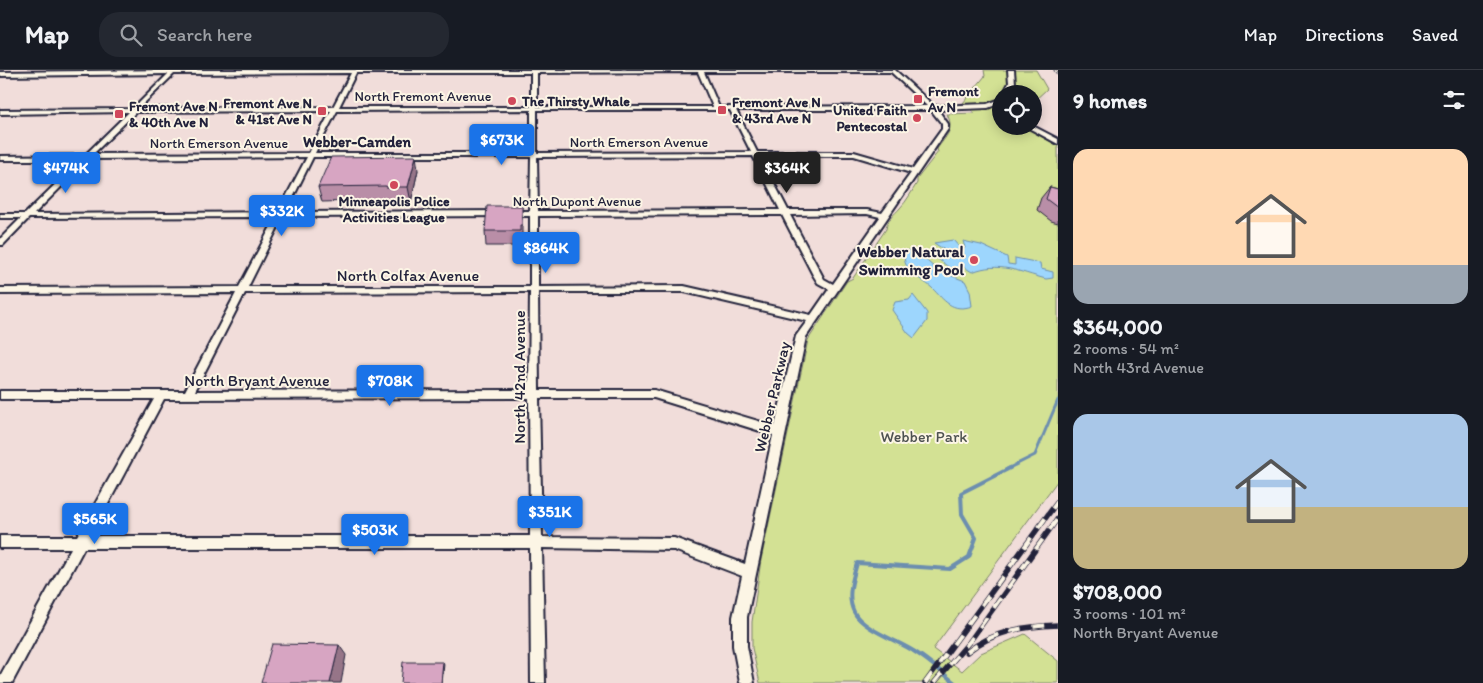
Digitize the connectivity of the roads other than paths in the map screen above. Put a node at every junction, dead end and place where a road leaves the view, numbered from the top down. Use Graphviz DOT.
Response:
graph roads {
  1 [pos="10,70"];
  2 [pos="534,70"];
  3 [pos="700,70"];
  4 [pos="892,70"];
  5 [pos="1011,70"];
  6 [pos="354,71"];
  7 [pos="173,72"];
  8 [pos="1,75"];
  9 [pos="1011,85"];
  10 [pos="992,102"];
  11 [pos="985,105"];
  12 [pos="534,108"];
  13 [pos="717,108"];
  14 [pos="934,108"];
  15 [pos="992,108"];
  16 [pos="335,109"];
  17 [pos="732,109"];
  18 [pos="135,110"];
  19 [pos="0,112"];
  20 [pos="1042,133"];
  21 [pos="1058,142"];
  22 [pos="754,154"];
  23 [pos="310,155"];
  24 [pos="534,155"];
  25 [pos="88,157"];
  26 [pos="0,158"];
  27 [pos="915,172"];
  28 [pos="784,213"];
  29 [pos="534,214"];
  30 [pos="29,215"];
  31 [pos="280,215"];
  32 [pos="0,216"];
  33 [pos="884,216"];
  34 [pos="0,243"];
  35 [pos="834,288"];
  36 [pos="534,289"];
  37 [pos="242,290"];
  38 [pos="0,291"];
  39 [pos="813,319"];
  40 [pos="535,394"];
  41 [pos="0,395"];
  42 [pos="161,395"];
  43 [pos="188,395"];
  44 [pos="779,432"];
  45 [pos="0,542"];
  46 [pos="81,542"];
  47 [pos="536,543"];
  48 [pos="749,572"];
  49 [pos="4,683"];
  50 [pos="538,683"];
  51 [pos="747,683"];
  1 -- 8 [label="street"];
  2 -- 3 [label="street"];
  2 -- 6 [label="street"];
  2 -- 12 [label="street, North 42nd Avenue"];
  3 -- 4 [label="street"];
  3 -- 13 [label="street"];
  4 -- 14 [label="street"];
  5 -- 9 [label="street"];
  6 -- 7 [label="street"];
  6 -- 16 [label="street"];
  7 -- 8 [label="street"];
  7 -- 18 [label="street"];
  10 -- 11 [label="street"];
  11 -- 14 [label="street, North Fremont Avenue"];
  11 -- 15 [label="street"];
  12 -- 13 [label="street, North Fremont Avenue"];
  12 -- 16 [label="street, North Fremont Avenue"];
  12 -- 24 [label="street, North 42nd Avenue"];
  13 -- 17 [label="street, North Fremont Avenue"];
  14 -- 17 [label="street, North Fremont Avenue"];
  14 -- 27 [label="street, Webber Parkway"];
  16 -- 18 [label="street, North Fremont Avenue"];
  16 -- 23 [label="street"];
  17 -- 22 [label="street"];
  18 -- 19 [label="street, North Fremont Avenue"];
  18 -- 25 [label="street"];
  20 -- 21 [label="street"];
  22 -- 24 [label="street, North Emerson Avenue"];
  22 -- 27 [label="street, North Emerson Avenue"];
  22 -- 28 [label="street"];
  23 -- 24 [label="street, North Emerson Avenue"];
  23 -- 25 [label="street, North Emerson Avenue"];
  23 -- 31 [label="street"];
  24 -- 29 [label="street, North 42nd Avenue"];
  25 -- 26 [label="street, North Emerson Avenue"];
  25 -- 30 [label="street"];
  27 -- 33 [label="street, Webber Parkway"];
  28 -- 29 [label="street, North Dupont Avenue"];
  28 -- 33 [label="street, North Dupont Avenue"];
  28 -- 35 [label="street"];
  29 -- 31 [label="street, North Dupont Avenue"];
  29 -- 36 [label="street, North 42nd Avenue"];
  30 -- 31 [label="street, North Dupont Avenue"];
  30 -- 32 [label="street, North Dupont Avenue"];
  30 -- 34 [label="street"];
  31 -- 37 [label="street"];
  33 -- 35 [label="street, Webber Parkway"];
  35 -- 39 [label="street, Webber Parkway"];
  36 -- 37 [label="street, North Colfax Avenue"];
  36 -- 39 [label="street, North Colfax Avenue"];
  36 -- 40 [label="street, North 42nd Avenue"];
  37 -- 38 [label="street, North Colfax Avenue"];
  37 -- 43 [label="street"];
  39 -- 44 [label="street, Webber Parkway"];
  40 -- 43 [label="street, North Bryant Avenue"];
  40 -- 44 [label="street, North Bryant Avenue"];
  40 -- 47 [label="street, North 42nd Avenue"];
  41 -- 42 [label="street, North Bryant Avenue"];
  42 -- 43 [label="street, North Bryant Avenue"];
  42 -- 46 [label="street"];
  44 -- 48 [label="street, Webber Parkway"];
  45 -- 46 [label="street"];
  46 -- 47 [label="street"];
  46 -- 49 [label="street"];
  47 -- 48 [label="street"];
  47 -- 50 [label="street, North 42nd Avenue"];
  48 -- 51 [label="street, Webber Parkway"];
}
